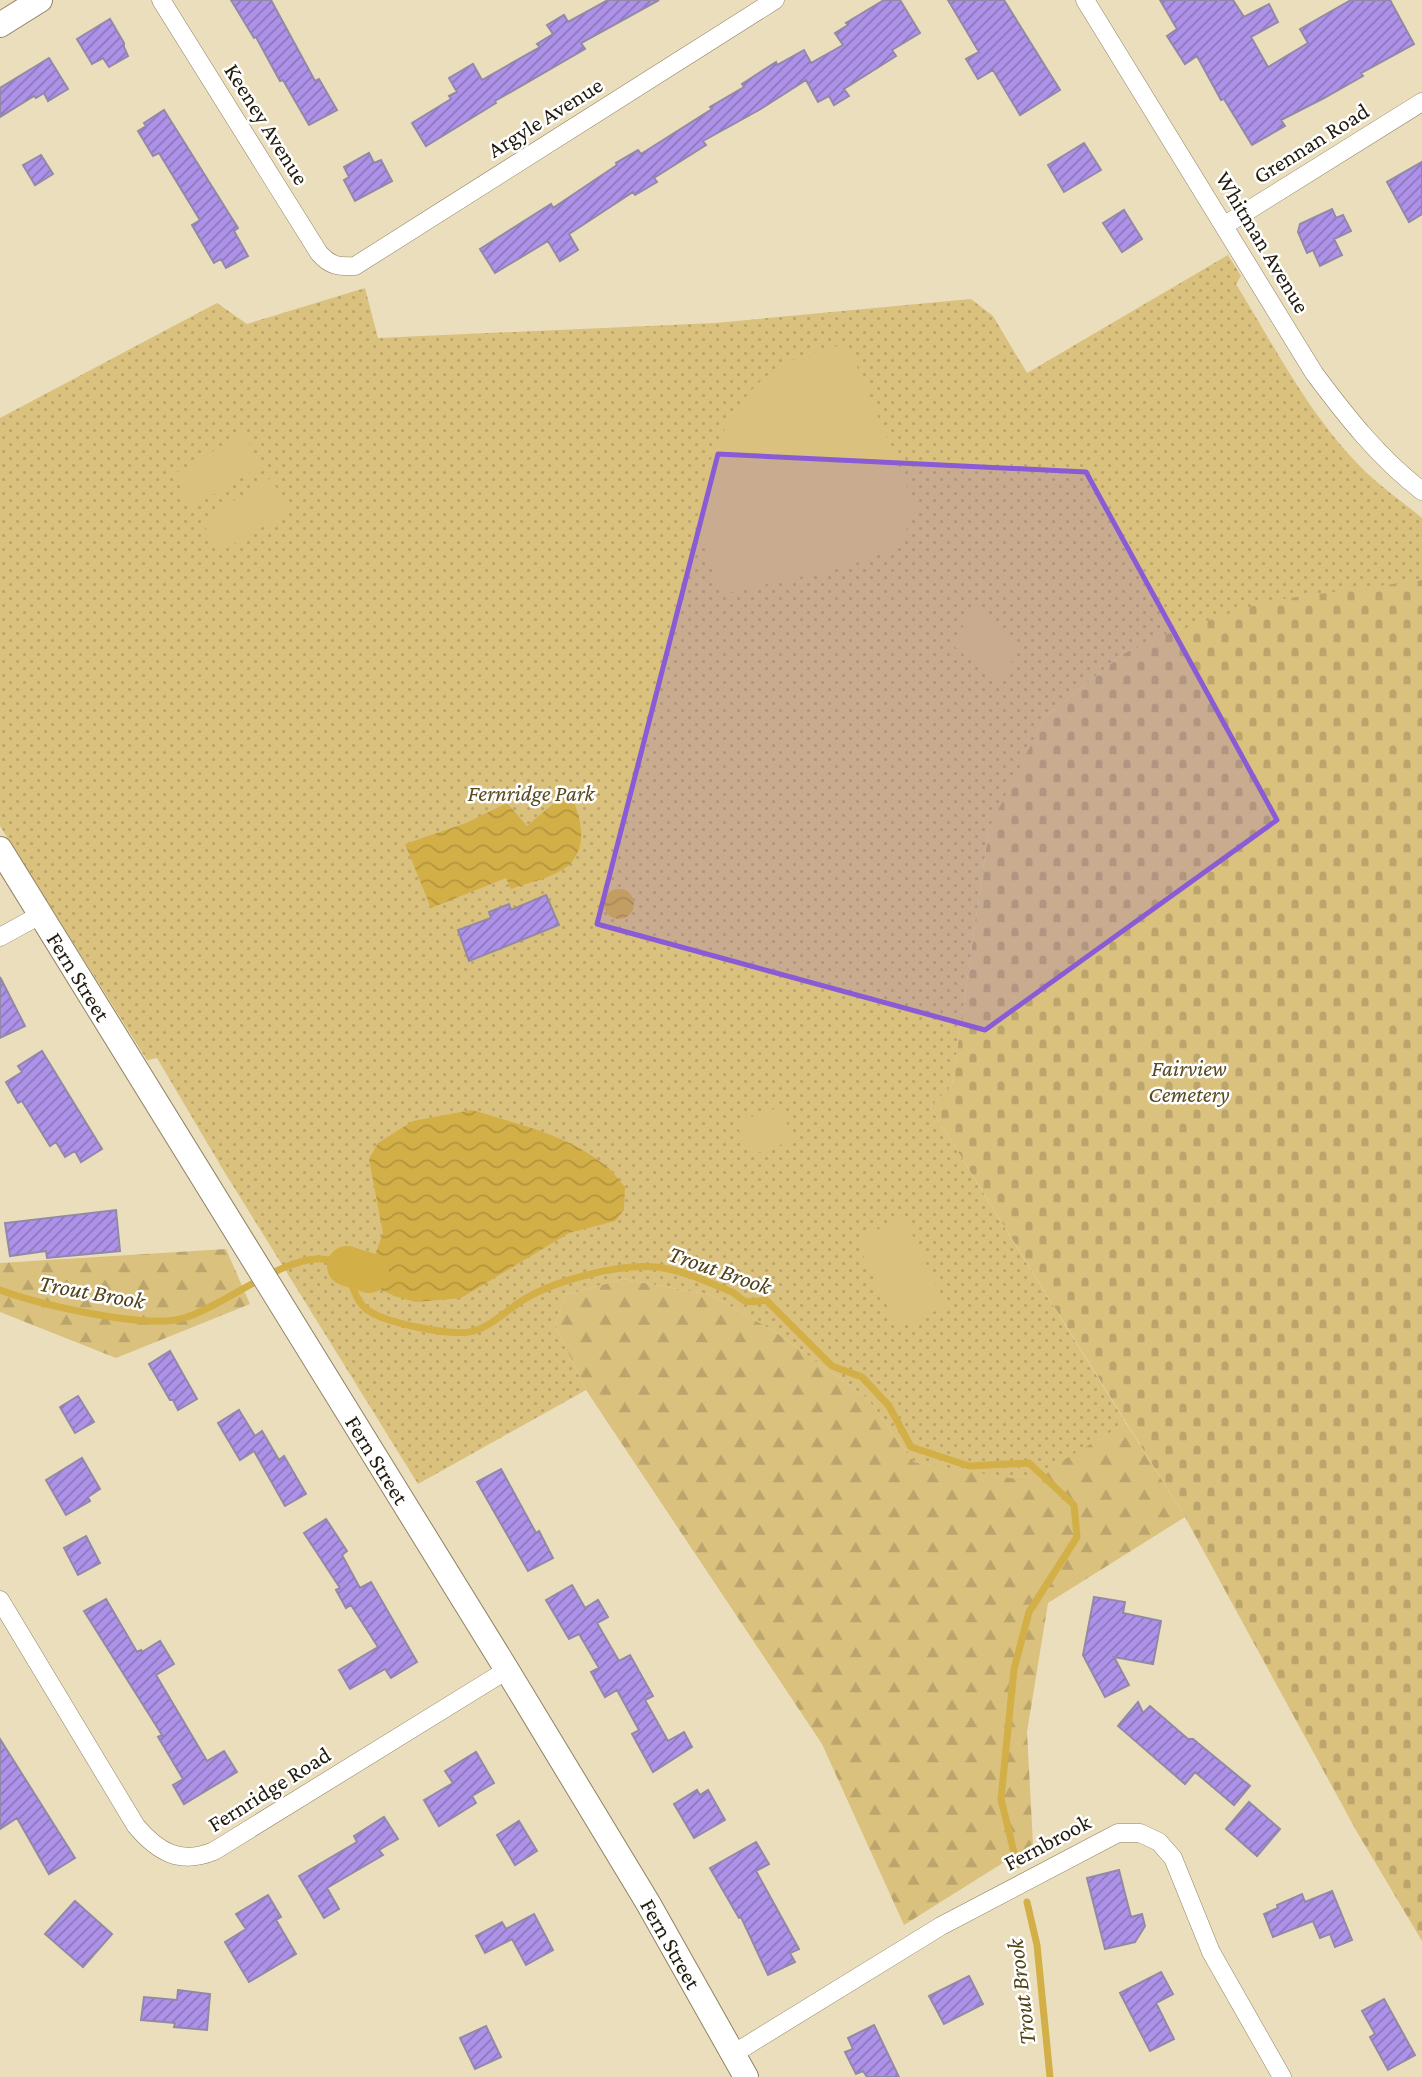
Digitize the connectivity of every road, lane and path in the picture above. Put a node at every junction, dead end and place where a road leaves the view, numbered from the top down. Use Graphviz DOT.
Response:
graph roads {
  1 [pos="40,0"];
  2 [pos="161,0"];
  3 [pos="775,0"];
  4 [pos="1085,0"];
  5 [pos="0,25"];
  6 [pos="1422,102"];
  7 [pos="1225,225"];
  8 [pos="338,267"];
  9 [pos="1422,491"];
  10 [pos="0,849"];
  11 [pos="40,915"];
  12 [pos="0,937"];
  13 [pos="0,1600"];
  14 [pos="507,1670"];
  15 [pos="733,2054"];
  16 [pos="746,2077"];
  17 [pos="1282,2077"];
  1 -- 5 [label="street"];
  2 -- 8 [label="street, Keeney Avenue"];
  3 -- 8 [label="street, Argyle Avenue"];
  4 -- 7 [label="street, Whitman Avenue"];
  6 -- 7 [label="street, Grennan Road"];
  7 -- 9 [label="street, Whitman Avenue"];
  10 -- 11 [label="street, Fern Street"];
  11 -- 12 [label="street"];
  11 -- 14 [label="street, Fern Street"];
  13 -- 14 [label="street, Fernridge Road"];
  14 -- 15 [label="street, Fern Street"];
  15 -- 16 [label="street, Fern Street"];
  15 -- 17 [label="street, Fernbrook"];
}
